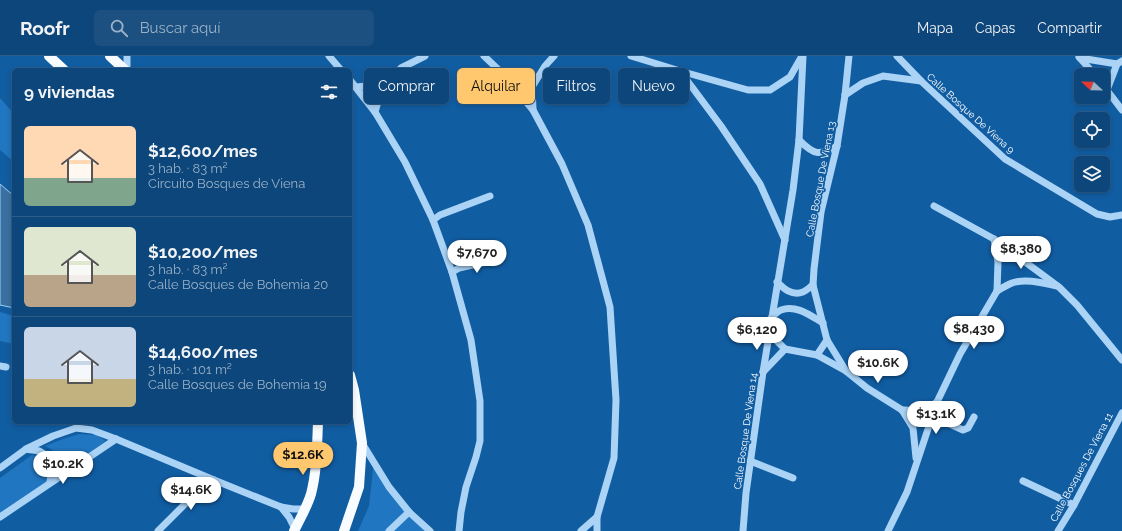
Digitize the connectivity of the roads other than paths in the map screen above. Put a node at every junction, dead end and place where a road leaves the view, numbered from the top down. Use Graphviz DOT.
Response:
graph roads {
  1 [pos="49,56"];
  2 [pos="110,56"];
  3 [pos="127,56"];
  4 [pos="329,56"];
  5 [pos="425,56"];
  6 [pos="484,56"];
  7 [pos="554,56"];
  8 [pos="631,56"];
  9 [pos="803,56"];
  10 [pos="849,56"];
  11 [pos="897,56"];
  12 [pos="1079,57"];
  13 [pos="1120,62"];
  14 [pos="62,68"];
  15 [pos="124,68"];
  16 [pos="126,68"];
  17 [pos="339,68"];
  18 [pos="401,68"];
  19 [pos="670,68"];
  20 [pos="1088,68"];
  21 [pos="689,74"];
  22 [pos="1110,79"];
  23 [pos="921,81"];
  24 [pos="352,82"];
  25 [pos="689,83"];
  26 [pos="364,87"];
  27 [pos="357,88"];
  28 [pos="1110,94"];
  29 [pos="845,95"];
  30 [pos="377,104"];
  31 [pos="533,110"];
  32 [pos="1122,110"];
  33 [pos="375,112"];
  34 [pos="799,140"];
  35 [pos="837,146"];
  36 [pos="490,196"];
  37 [pos="934,206"];
  38 [pos="1122,215"];
  39 [pos="433,220"];
  40 [pos="994,239"];
  41 [pos="785,240"];
  42 [pos="490,261"];
  43 [pos="452,272"];
  44 [pos="777,282"];
  45 [pos="813,285"];
  46 [pos="1059,286"];
  47 [pos="997,290"];
  48 [pos="772,318"];
  49 [pos="823,323"];
  50 [pos="769,333"];
  51 [pos="827,340"];
  52 [pos="785,349"];
  53 [pos="817,355"];
  54 [pos="1122,360"];
  55 [pos="846,370"];
  56 [pos="763,372"];
  57 [pos="352,389"];
  58 [pos="937,402"];
  59 [pos="902,410"];
  60 [pos="1122,413"];
  61 [pos="932,416"];
  62 [pos="974,417"];
  63 [pos="318,424"];
  64 [pos="116,439"];
  65 [pos="362,443"];
  66 [pos="26,450"];
  67 [pos="750,461"];
  68 [pos="917,462"];
  69 [pos="0,468"];
  70 [pos="793,478"];
  71 [pos="214,480"];
  72 [pos="1023,481"];
  73 [pos="50,482"];
  74 [pos="1074,505"];
  75 [pos="281,507"];
  76 [pos="305,509"];
  77 [pos="409,512"];
  78 [pos="0,517"];
  79 [pos="597,517"];
  80 [pos="294,530"];
  81 [pos="158,531"];
  82 [pos="344,531"];
  83 [pos="389,531"];
  84 [pos="430,531"];
  85 [pos="459,531"];
  86 [pos="581,531"];
  87 [pos="597,531"];
  88 [pos="743,531"];
  89 [pos="888,531"];
  90 [pos="1058,531"];
  1 -- 14 [label="main road"];
  2 -- 15 [label="main road"];
  3 -- 16 [label="street"];
  4 -- 17 [label="street"];
  5 -- 18 [label="street"];
  6 -- 31 [label="street"];
  7 -- 31 [label="street"];
  8 -- 19 [label="street"];
  9 -- 21 [label="street"];
  9 -- 34 [label="street"];
  10 -- 29 [label="street, Calle Bosque De Viena 13"];
  11 -- 23 [label="street, Calle Bosque De Viena 9"];
  12 -- 13 [label="street"];
  12 -- 20 [label="street"];
  13 -- 22 [label="street"];
  23 -- 29 [label="street"];
  23 -- 38 [label="street, Calle Bosque De Viena 9"];
  24 -- 27 [label="street"];
  25 -- 41 [label="street"];
  26 -- 27 [label="street"];
  27 -- 33 [label="street"];
  28 -- 32 [label="street"];
  29 -- 35 [label="street, Calle Bosque De Viena 13"];
  30 -- 33 [label="street"];
  31 -- 79 [label="street"];
  33 -- 39 [label="street"];
  34 -- 35 [label="street"];
  34 -- 41 [label="street"];
  35 -- 45 [label="street, Calle Bosque De Viena 13"];
  36 -- 39 [label="street"];
  37 -- 40 [label="street"];
  39 -- 43 [label="street"];
  40 -- 46 [label="street"];
  40 -- 47 [label="street"];
  41 -- 44 [label="street, Calle Bosque De Viena 14"];
  42 -- 43 [label="street"];
  43 -- 85 [label="street"];
  44 -- 45 [label="street"];
  44 -- 48 [label="street, Calle Bosque De Viena 14"];
  45 -- 49 [label="street, Calle Bosque De Viena 13"];
  46 -- 47 [label="street"];
  46 -- 54 [label="street"];
  47 -- 58 [label="street"];
  48 -- 49 [label="street"];
  48 -- 50 [label="street, Calle Bosque De Viena 14"];
  49 -- 51 [label="street, Calle Bosque De Viena 13"];
  50 -- 52 [label="street"];
  50 -- 56 [label="street, Calle Bosque De Viena 14"];
  51 -- 53 [label="street"];
  51 -- 55 [label="street, Calle Bosque De Viena 13"];
  52 -- 53 [label="street"];
  52 -- 56 [label="street"];
  53 -- 55 [label="street"];
  55 -- 59 [label="street"];
  56 -- 67 [label="street, Calle Bosque De Viena 14"];
  57 -- 65 [label="main road"];
  58 -- 59 [label="street"];
  58 -- 61 [label="street"];
  59 -- 68 [label="street"];
  60 -- 74 [label="street, Calle Bosques De Viena 11"];
  61 -- 62 [label="street"];
  61 -- 68 [label="street"];
  63 -- 76 [label="main road"];
  64 -- 66 [label="street"];
  64 -- 71 [label="street"];
  64 -- 73 [label="street"];
  65 -- 77 [label="street"];
  65 -- 82 [label="main road"];
  66 -- 69 [label="street"];
  66 -- 73 [label="street"];
  67 -- 70 [label="street"];
  67 -- 88 [label="street, Calle Bosque De Viena 14"];
  68 -- 89 [label="street"];
  71 -- 75 [label="street"];
  71 -- 81 [label="street"];
  72 -- 74 [label="street"];
  73 -- 78 [label="street"];
  74 -- 90 [label="street, Calle Bosques De Viena 11"];
  75 -- 76 [label="street"];
  75 -- 80 [label="street"];
  76 -- 80 [label="main road"];
  77 -- 83 [label="street"];
  77 -- 84 [label="street"];
  79 -- 86 [label="street"];
  79 -- 87 [label="street"];
}
